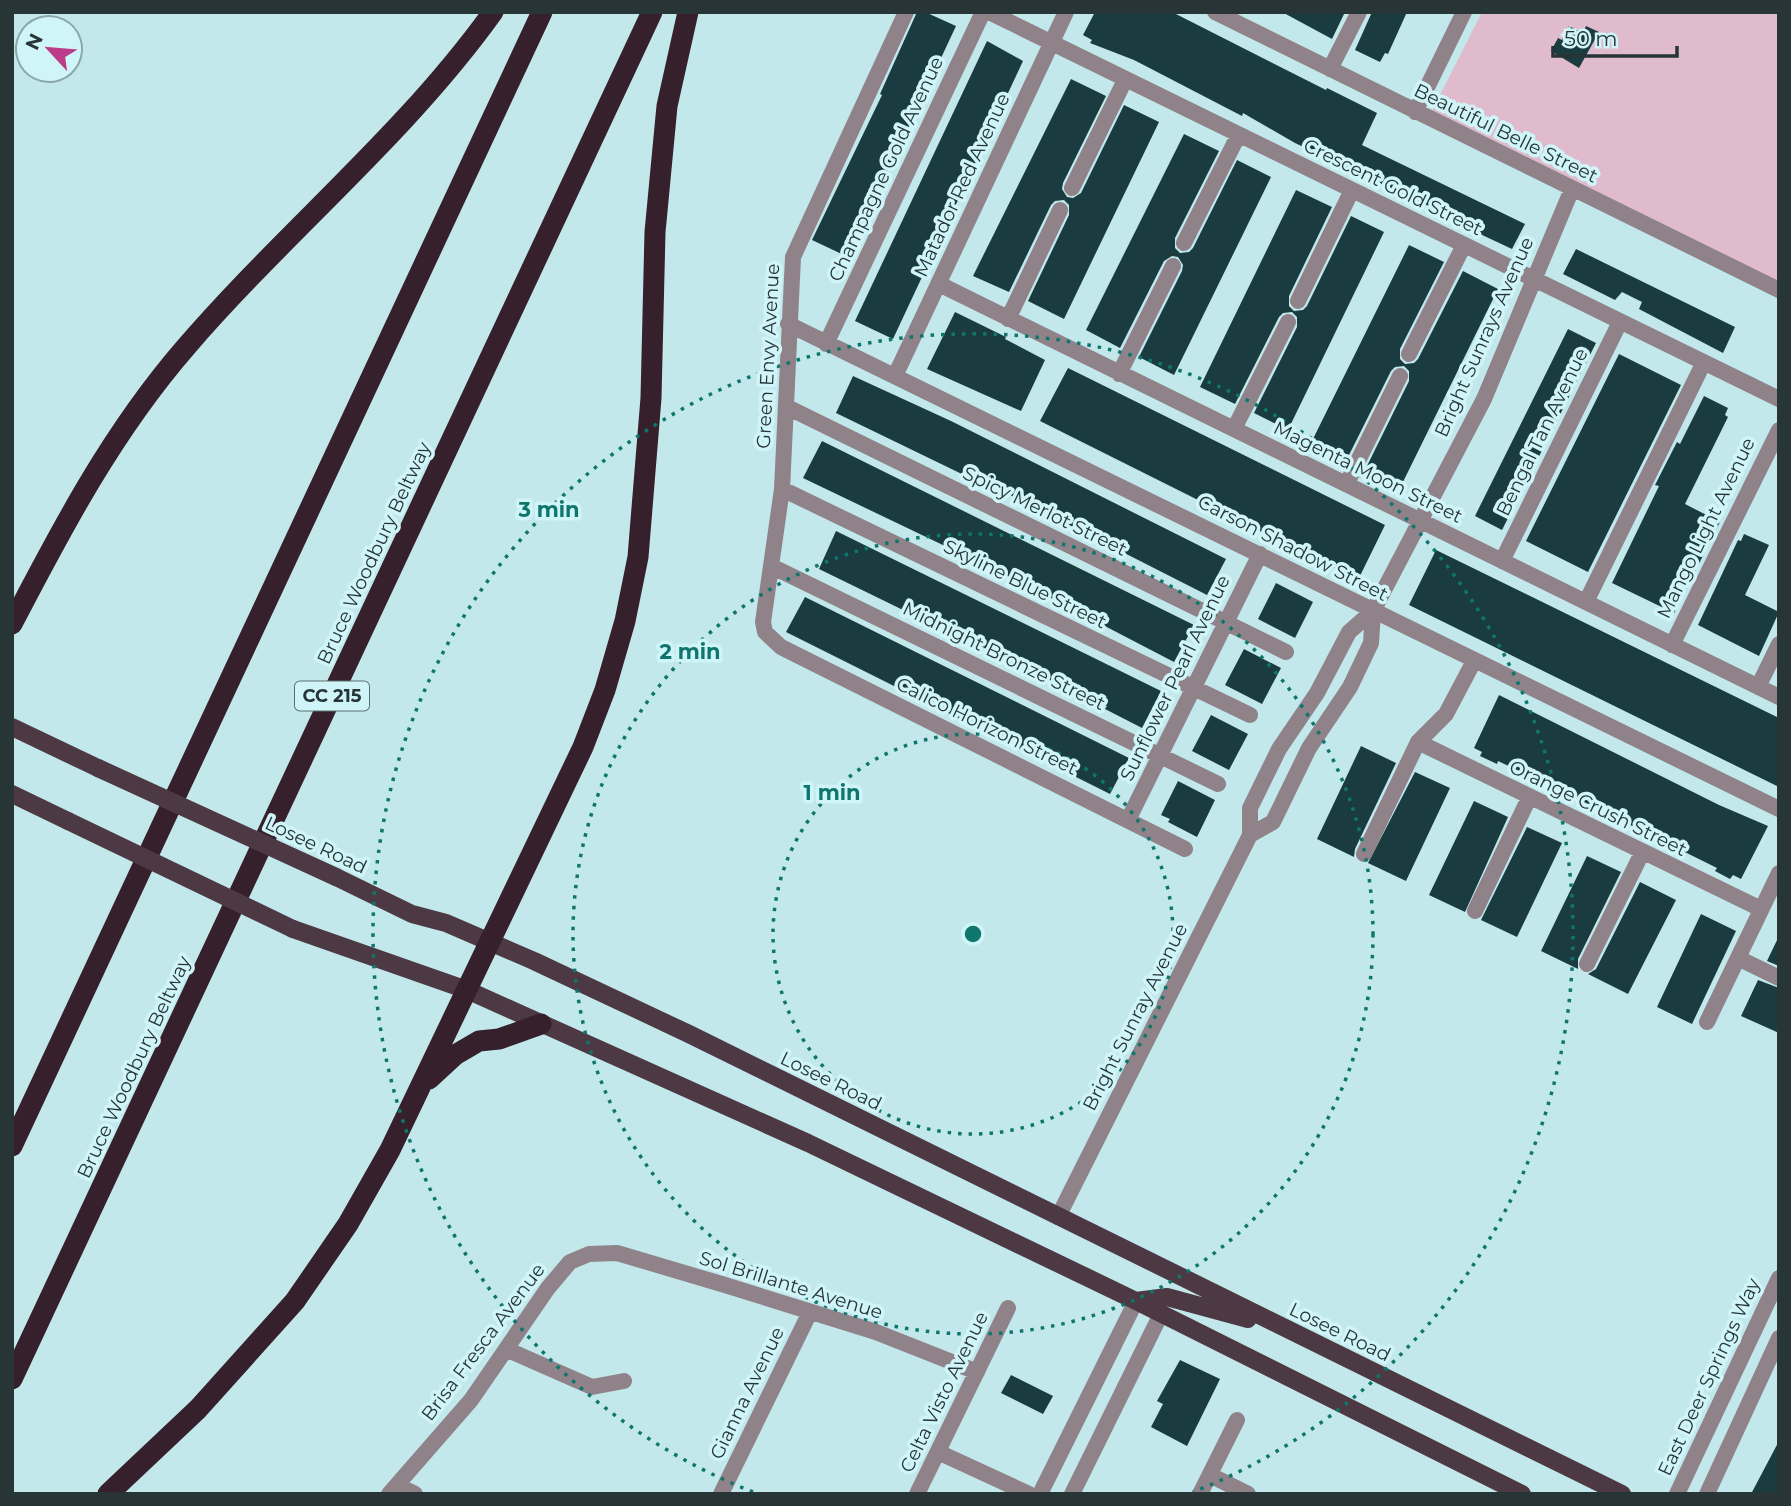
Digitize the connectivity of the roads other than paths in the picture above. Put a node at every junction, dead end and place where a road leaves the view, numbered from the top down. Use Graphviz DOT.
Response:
graph roads {
  1 [pos="493,12"];
  2 [pos="542,12"];
  3 [pos="652,12"];
  4 [pos="688,12"];
  5 [pos="906,12"];
  6 [pos="983,12"];
  7 [pos="989,12"];
  8 [pos="1066,12"];
  9 [pos="1215,12"];
  10 [pos="1359,12"];
  11 [pos="1464,12"];
  12 [pos="1250,20"];
  13 [pos="1051,45"];
  14 [pos="1330,69"];
  15 [pos="1125,80"];
  16 [pos="1415,112"];
  17 [pos="1238,136"];
  18 [pos="1072,188"];
  19 [pos="1572,189"];
  20 [pos="1352,190"];
  21 [pos="1060,210"];
  22 [pos="1184,243"];
  23 [pos="1464,245"];
  24 [pos="1173,265"];
  25 [pos="1532,278"];
  26 [pos="939,284"];
  27 [pos="1779,290"];
  28 [pos="1298,301"];
  29 [pos="1009,319"];
  30 [pos="1288,322"];
  31 [pos="1620,322"];
  32 [pos="788,324"];
  33 [pos="826,344"];
  34 [pos="1409,354"];
  35 [pos="1704,362"];
  36 [pos="1119,374"];
  37 [pos="895,376"];
  38 [pos="1400,376"];
  39 [pos="1779,399"];
  40 [pos="787,407"];
  41 [pos="1234,429"];
  42 [pos="1779,430"];
  43 [pos="1347,483"];
  44 [pos="782,489"];
  45 [pos="1418,521"];
  46 [pos="1260,554"];
  47 [pos="1502,561"];
  48 [pos="771,566"];
  49 [pos="1586,602"];
  50 [pos="1373,611"];
  51 [pos="1226,623"];
  52 [pos="12,624"];
  53 [pos="771,639"];
  54 [pos="1779,644"];
  55 [pos="1672,645"];
  56 [pos="1342,648"];
  57 [pos="1286,652"];
  58 [pos="1364,658"];
  59 [pos="1474,662"];
  60 [pos="1758,687"];
  61 [pos="1193,689"];
  62 [pos="1779,697"];
  63 [pos="1250,715"];
  64 [pos="12,727"];
  65 [pos="1418,742"];
  66 [pos="1160,755"];
  67 [pos="1218,784"];
  68 [pos="12,794"];
  69 [pos="1530,798"];
  70 [pos="1779,809"];
  71 [pos="1128,820"];
  72 [pos="1250,835"];
  73 [pos="1185,849"];
  74 [pos="1642,853"];
  75 [pos="1364,854"];
  76 [pos="1779,873"];
  77 [pos="1761,909"];
  78 [pos="1475,911"];
  79 [pos="489,942"];
  80 [pos="1738,958"];
  81 [pos="1587,964"];
  82 [pos="1779,978"];
  83 [pos="467,990"];
  84 [pos="1707,1022"];
  85 [pos="541,1024"];
  86 [pos="420,1088"];
  87 [pos="12,1146"];
  88 [pos="1058,1217"];
  89 [pos="589,1254"];
  90 [pos="1779,1278"];
  91 [pos="1136,1301"];
  92 [pos="1008,1308"];
  93 [pos="810,1312"];
  94 [pos="1161,1314"];
  95 [pos="1291,1331"];
  96 [pos="1779,1338"];
  97 [pos="506,1349"];
  98 [pos="977,1372"];
  99 [pos="12,1379"];
  100 [pos="624,1381"];
  101 [pos="1081,1412"];
  102 [pos="1237,1420"];
  103 [pos="1107,1424"];
  104 [pos="938,1452"];
  105 [pos="1210,1475"];
  106 [pos="393,1489"];
  107 [pos="108,1494"];
  108 [pos="415,1494"];
  109 [pos="721,1494"];
  110 [pos="917,1494"];
  111 [pos="1029,1494"];
  112 [pos="1040,1494"];
  113 [pos="1072,1494"];
  114 [pos="1200,1494"];
  115 [pos="1248,1494"];
  116 [pos="1521,1494"];
  117 [pos="1622,1494"];
  118 [pos="1677,1494"];
  119 [pos="1707,1494"];
  1 -- 52 [label="highway"];
  2 -- 87 [label="highway"];
  3 -- 99 [label="highway, Bruce Woodbury Beltway / CC 215"];
  4 -- 79 [label="highway"];
  5 -- 32 [label="street, Green Envy Avenue"];
  6 -- 33 [label="street, Champagne Gold Avenue"];
  7 -- 13 [label="street, Crescent Gold Street"];
  8 -- 13 [label="street, Matador Red Avenue"];
  9 -- 12 [label="street, Beautiful Belle Street"];
  10 -- 14 [label="street"];
  11 -- 16 [label="street"];
  12 -- 14 [label="street, Beautiful Belle Street"];
  13 -- 15 [label="street, Crescent Gold Street"];
  13 -- 26 [label="street, Matador Red Avenue"];
  14 -- 16 [label="street, Beautiful Belle Street"];
  15 -- 17 [label="street, Crescent Gold Street"];
  15 -- 18 [label="street"];
  16 -- 19 [label="street, Beautiful Belle Street"];
  17 -- 20 [label="street, Crescent Gold Street"];
  17 -- 22 [label="street"];
  19 -- 25 [label="street, Bright Sunrays Avenue"];
  19 -- 27 [label="street, Beautiful Belle Street"];
  20 -- 23 [label="street, Crescent Gold Street"];
  20 -- 28 [label="street"];
  21 -- 29 [label="street"];
  23 -- 25 [label="street, Crescent Gold Street"];
  23 -- 34 [label="street"];
  24 -- 36 [label="street"];
  25 -- 31 [label="street, Crescent Gold Street"];
  25 -- 45 [label="street, Bright Sunrays Avenue"];
  26 -- 29 [label="street, Magenta Moon Street"];
  26 -- 37 [label="street, Matador Red Avenue"];
  29 -- 36 [label="street, Magenta Moon Street"];
  30 -- 41 [label="street"];
  31 -- 35 [label="street, Crescent Gold Street"];
  31 -- 47 [label="street, Bengal Tan Avenue"];
  32 -- 33 [label="street, Carson Shadow Street"];
  32 -- 40 [label="street, Green Envy Avenue"];
  33 -- 37 [label="street, Carson Shadow Street"];
  35 -- 39 [label="street, Crescent Gold Street"];
  35 -- 49 [label="street"];
  36 -- 41 [label="street, Magenta Moon Street"];
  37 -- 46 [label="street, Carson Shadow Street"];
  38 -- 43 [label="street"];
  40 -- 44 [label="street, Green Envy Avenue"];
  40 -- 51 [label="street, Spicy Merlot Street"];
  41 -- 43 [label="street, Magenta Moon Street"];
  42 -- 55 [label="street, Mango Light Avenue"];
  43 -- 45 [label="street, Magenta Moon Street"];
  44 -- 48 [label="street, Green Envy Avenue"];
  44 -- 61 [label="street, Skyline Blue Street"];
  45 -- 47 [label="street, Magenta Moon Street"];
  45 -- 50 [label="street, Bright Sunrays Avenue"];
  46 -- 50 [label="street, Carson Shadow Street"];
  46 -- 51 [label="street, Sunflower Pearl Avenue"];
  47 -- 49 [label="street, Magenta Moon Street"];
  48 -- 53 [label="street, Green Envy Avenue"];
  48 -- 66 [label="street, Midnight Bronze Street"];
  49 -- 55 [label="street, Magenta Moon Street"];
  50 -- 56 [label="street, Bright Sunray Avenue"];
  50 -- 58 [label="street, Bright Sunray Avenue"];
  50 -- 59 [label="street, Carson Shadow Street"];
  51 -- 57 [label="street, Spicy Merlot Street"];
  51 -- 61 [label="street, Sunflower Pearl Avenue"];
  53 -- 71 [label="street, Calico Horizon Street"];
  54 -- 60 [label="street"];
  55 -- 60 [label="street, Magenta Moon Street"];
  56 -- 58 [label="street"];
  56 -- 72 [label="street, Bright Sunray Avenue"];
  58 -- 72 [label="street, Bright Sunray Avenue"];
  59 -- 65 [label="street"];
  59 -- 70 [label="street, Carson Shadow Street"];
  60 -- 62 [label="street, Magenta Moon Street"];
  61 -- 63 [label="street, Skyline Blue Street"];
  61 -- 66 [label="street, Sunflower Pearl Avenue"];
  64 -- 79 [label="main road, Losee Road, bridge"];
  65 -- 69 [label="street, Orange Crush Street"];
  65 -- 75 [label="street"];
  66 -- 67 [label="street, Midnight Bronze Street"];
  66 -- 71 [label="street, Sunflower Pearl Avenue"];
  68 -- 83 [label="main road, bridge"];
  69 -- 74 [label="street, Orange Crush Street"];
  69 -- 78 [label="street"];
  71 -- 73 [label="street, Calico Horizon Street"];
  72 -- 88 [label="street, Bright Sunray Avenue"];
  74 -- 77 [label="street, Orange Crush Street"];
  74 -- 81 [label="street"];
  76 -- 77 [label="street"];
  77 -- 80 [label="street"];
  79 -- 83 [label="highway"];
  79 -- 88 [label="main road, Losee Road"];
  80 -- 82 [label="street"];
  80 -- 84 [label="street"];
  83 -- 85 [label="main road"];
  83 -- 86 [label="highway"];
  85 -- 86 [label="highway"];
  85 -- 91 [label="main road"];
  86 -- 107 [label="highway"];
  88 -- 95 [label="main road, Losee Road"];
  89 -- 93 [label="street, Sol Brillante Avenue"];
  89 -- 97 [label="street, Brisa Fresca Avenue"];
  90 -- 118 [label="street, East Deer Springs Way"];
  91 -- 94 [label="main road"];
  91 -- 95 [label="main road"];
  91 -- 101 [label="street"];
  92 -- 98 [label="street, Celta Visto Avenue"];
  93 -- 98 [label="street, Sol Brillante Avenue"];
  93 -- 109 [label="street, Gianna Avenue"];
  94 -- 103 [label="street"];
  94 -- 116 [label="main road"];
  95 -- 117 [label="main road, Losee Road"];
  96 -- 119 [label="street"];
  97 -- 100 [label="street"];
  97 -- 106 [label="street, Brisa Fresca Avenue"];
  98 -- 104 [label="street, Celta Visto Avenue"];
  101 -- 103 [label="street"];
  101 -- 112 [label="street"];
  102 -- 105 [label="street"];
  103 -- 113 [label="street"];
  104 -- 110 [label="street, Celta Visto Avenue"];
  104 -- 111 [label="street"];
  105 -- 114 [label="street"];
  105 -- 115 [label="street"];
  106 -- 108 [label="street"];
}
